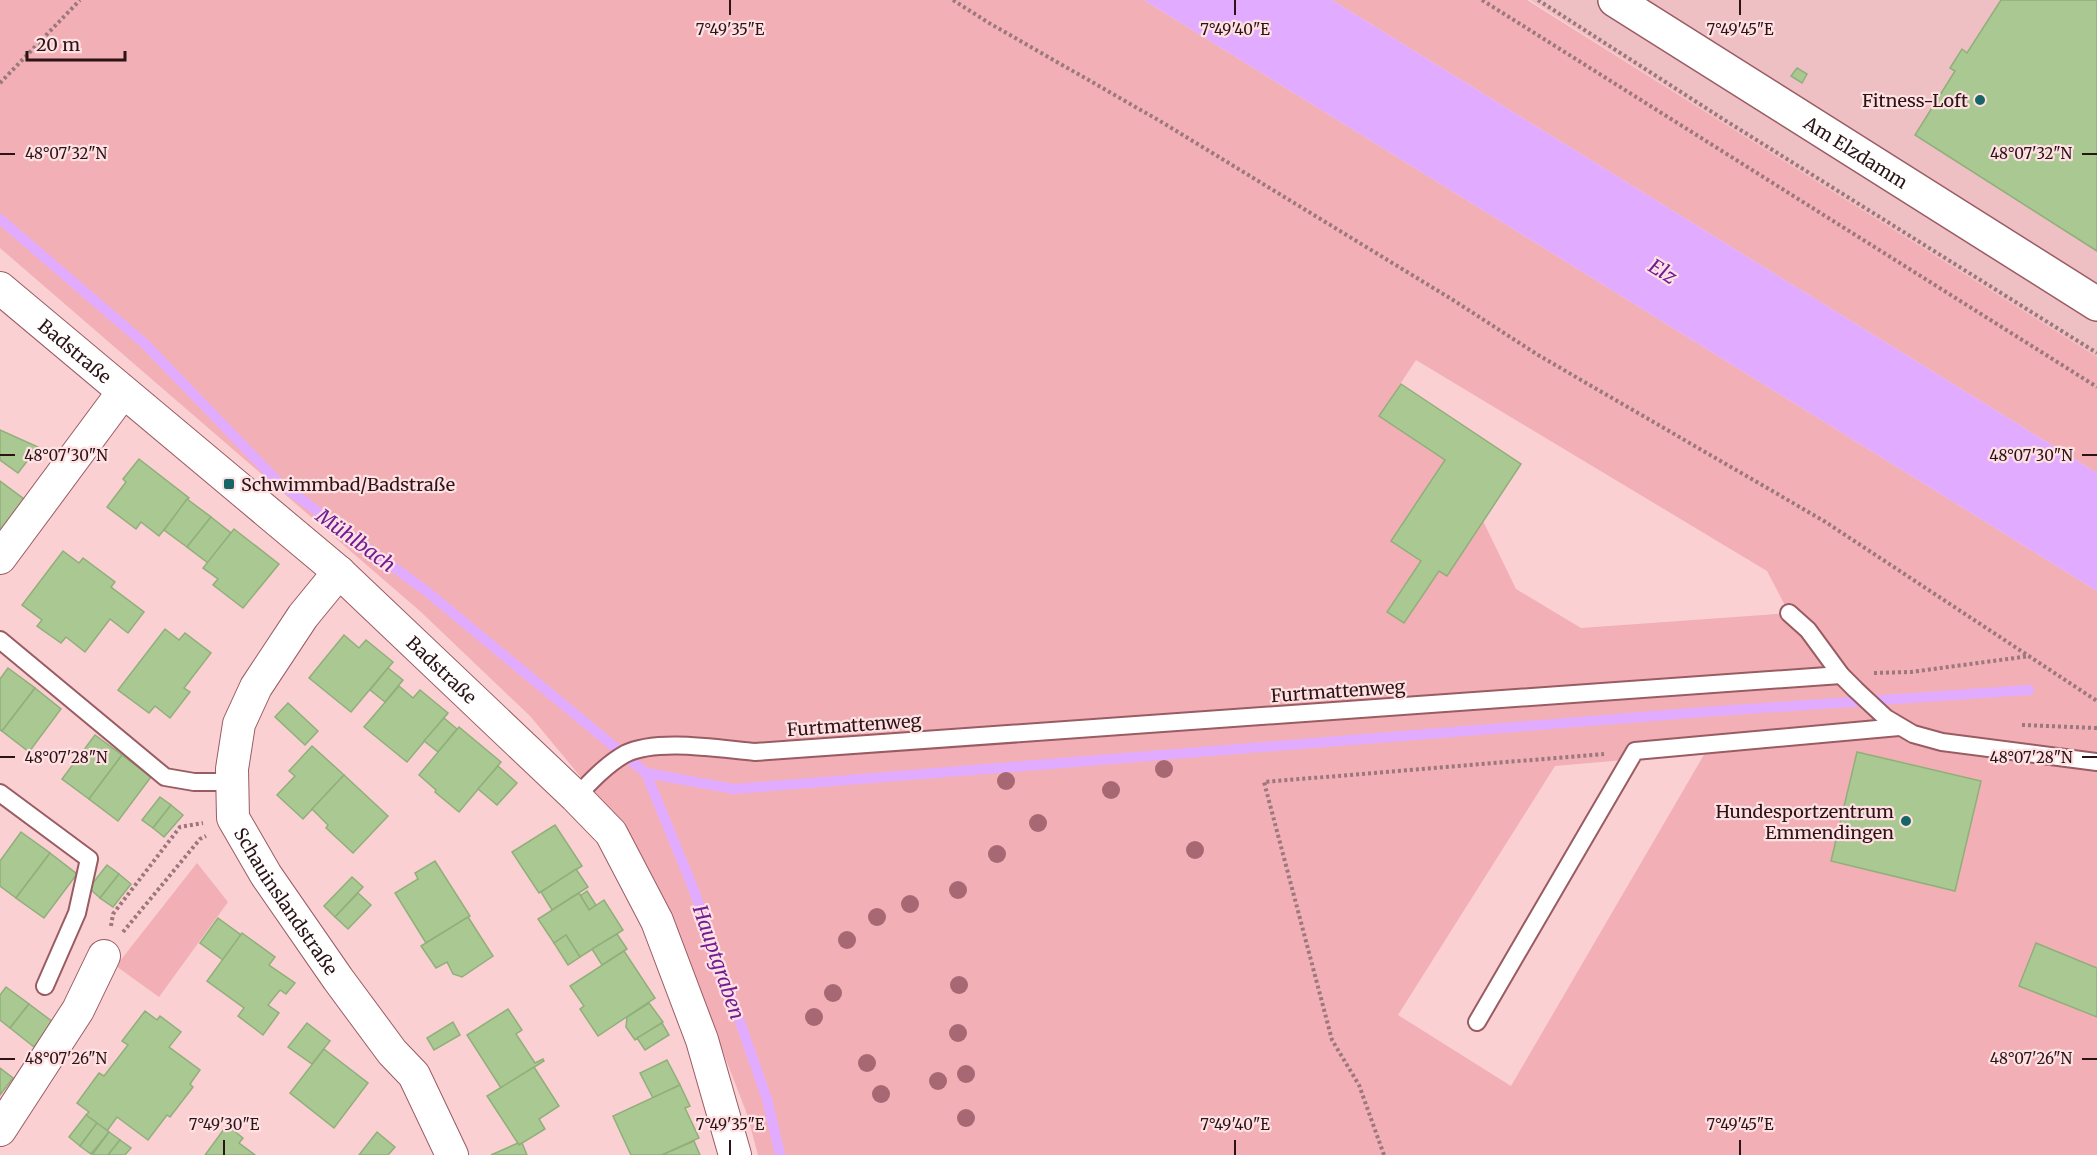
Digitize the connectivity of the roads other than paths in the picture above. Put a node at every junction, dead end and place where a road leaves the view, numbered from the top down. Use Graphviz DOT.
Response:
graph roads {
  1 [pos="1615,0"];
  2 [pos="0,288"];
  3 [pos="2097,304"];
  4 [pos="123,393"];
  5 [pos="0,558"];
  6 [pos="339,572"];
  7 [pos="1789,613"];
  8 [pos="0,640"];
  9 [pos="1841,675"];
  10 [pos="1892,723"];
  11 [pos="2097,762"];
  12 [pos="232,782"];
  13 [pos="585,787"];
  14 [pos="0,793"];
  15 [pos="104,956"];
  16 [pos="45,986"];
  17 [pos="1478,1022"];
  18 [pos="0,1130"];
  19 [pos="452,1155"];
  20 [pos="735,1155"];
  1 -- 3 [label="street, Am Elzdamm"];
  2 -- 4 [label="street, Badstraße"];
  4 -- 5 [label="street"];
  4 -- 6 [label="street, Badstraße"];
  6 -- 12 [label="street, Schauinslandstraße"];
  6 -- 13 [label="street, Badstraße"];
  7 -- 9 [label="lane"];
  8 -- 12 [label="lane"];
  9 -- 10 [label="lane"];
  9 -- 13 [label="lane, Furtmattenweg"];
  10 -- 11 [label="lane"];
  10 -- 17 [label="lane"];
  12 -- 19 [label="street, Schauinslandstraße"];
  13 -- 20 [label="street, Badstraße"];
  14 -- 16 [label="lane"];
  15 -- 18 [label="street"];
}
